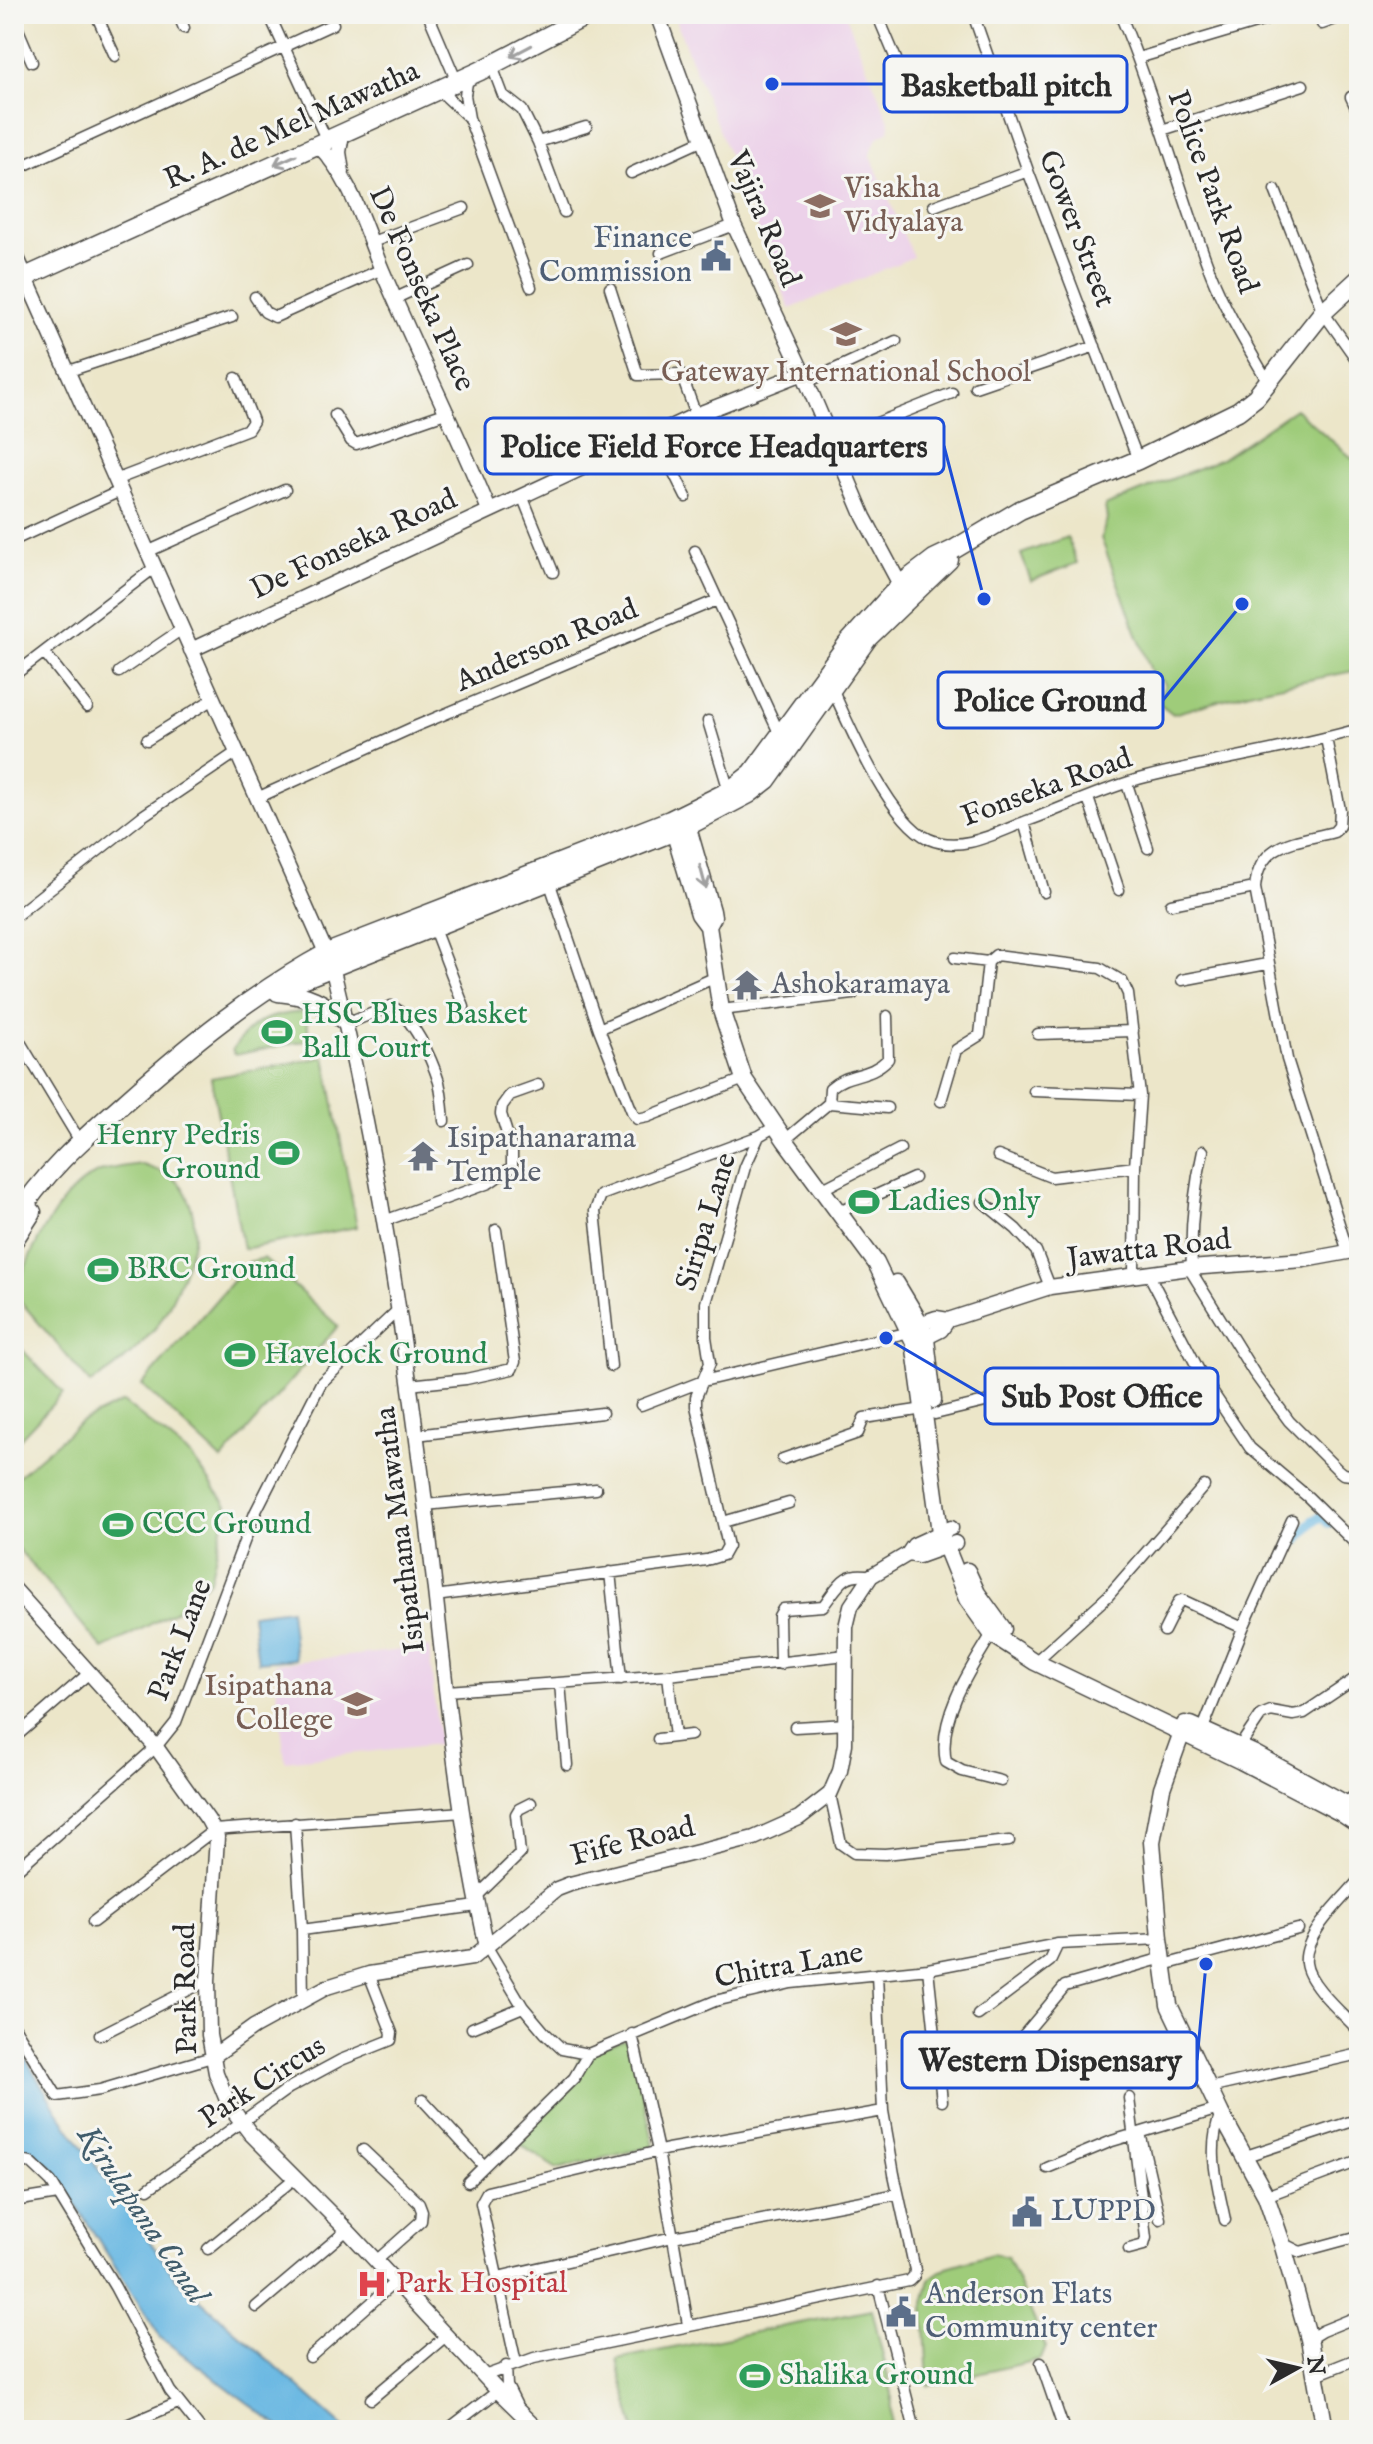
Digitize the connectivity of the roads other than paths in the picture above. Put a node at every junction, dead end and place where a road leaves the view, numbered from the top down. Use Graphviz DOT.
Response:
graph roads {
  1 [pos="96,14"];
  2 [pos="178,14"];
  3 [pos="269,14"];
  4 [pos="428,14"];
  5 [pos="590,14"];
  6 [pos="657,14"];
  7 [pos="877,14"];
  8 [pos="973,14"];
  9 [pos="1120,14"];
  10 [pos="1272,14"];
  11 [pos="1349,14"];
  12 [pos="14,20"];
  13 [pos="333,24"];
  14 [pos="1322,24"];
  15 [pos="184,28"];
  16 [pos="283,46"];
  17 [pos="115,56"];
  18 [pos="1138,58"];
  19 [pos="896,59"];
  20 [pos="32,62"];
  21 [pos="492,66"];
  22 [pos="463,79"];
  23 [pos="1303,85"];
  24 [pos="439,90"];
  25 [pos="1351,97"];
  26 [pos="1359,114"];
  27 [pos="469,118"];
  28 [pos="586,127"];
  29 [pos="1162,130"];
  30 [pos="329,140"];
  31 [pos="701,141"];
  32 [pos="538,142"];
  33 [pos="14,170"];
  34 [pos="1028,171"];
  35 [pos="631,173"];
  36 [pos="343,177"];
  37 [pos="1275,190"];
  38 [pos="934,206"];
  39 [pos="464,208"];
  40 [pos="564,212"];
  41 [pos="734,225"];
  42 [pos="372,242"];
  43 [pos="14,251"];
  44 [pos="661,253"];
  45 [pos="468,265"];
  46 [pos="382,269"];
  47 [pos="1359,279"];
  48 [pos="20,280"];
  49 [pos="531,287"];
  50 [pos="610,288"];
  51 [pos="255,297"];
  52 [pos="396,298"];
  53 [pos="1323,312"];
  54 [pos="232,317"];
  55 [pos="896,341"];
  56 [pos="1095,346"];
  57 [pos="1359,363"];
  58 [pos="66,372"];
  59 [pos="805,377"];
  60 [pos="236,378"];
  61 [pos="1268,382"];
  62 [pos="975,387"];
  63 [pos="952,393"];
  64 [pos="448,412"];
  65 [pos="335,415"];
  66 [pos="696,415"];
  67 [pos="655,435"];
  68 [pos="832,441"];
  69 [pos="1138,460"];
  70 [pos="117,486"];
  71 [pos="285,490"];
  72 [pos="686,497"];
  73 [pos="523,498"];
  74 [pos="489,510"];
  75 [pos="14,540"];
  76 [pos="695,551"];
  77 [pos="147,552"];
  78 [pos="154,568"];
  79 [pos="553,572"];
  80 [pos="904,592"];
  81 [pos="717,600"];
  82 [pos="182,629"];
  83 [pos="191,650"];
  84 [pos="44,652"];
  85 [pos="119,672"];
  86 [pos="14,675"];
  87 [pos="832,688"];
  88 [pos="213,699"];
  89 [pos="87,707"];
  90 [pos="708,721"];
  91 [pos="1359,729"];
  92 [pos="781,737"];
  93 [pos="1326,738"];
  94 [pos="147,740"];
  95 [pos="237,752"];
  96 [pos="1127,784"];
  97 [pos="729,791"];
  98 [pos="257,798"];
  99 [pos="1088,798"];
  100 [pos="1024,822"];
  101 [pos="679,823"];
  102 [pos="1148,848"];
  103 [pos="549,881"];
  104 [pos="1255,888"];
  105 [pos="1119,890"];
  106 [pos="1044,892"];
  107 [pos="1171,904"];
  108 [pos="14,917"];
  109 [pos="433,926"];
  110 [pos="955,958"];
  111 [pos="329,959"];
  112 [pos="988,962"];
  113 [pos="1267,964"];
  114 [pos="716,977"];
  115 [pos="1182,980"];
  116 [pos="278,992"];
  117 [pos="853,994"];
  118 [pos="464,1007"];
  119 [pos="721,1010"];
  120 [pos="887,1016"];
  121 [pos="346,1023"];
  122 [pos="599,1029"];
  123 [pos="1133,1031"];
  124 [pos="1038,1034"];
  125 [pos="20,1042"];
  126 [pos="744,1079"];
  127 [pos="538,1085"];
  128 [pos="1034,1091"];
  129 [pos="1140,1095"];
  130 [pos="941,1101"];
  131 [pos="829,1103"];
  132 [pos="887,1108"];
  133 [pos="444,1121"];
  134 [pos="780,1133"];
  135 [pos="759,1136"];
  136 [pos="81,1143"];
  137 [pos="900,1149"];
  138 [pos="1203,1151"];
  139 [pos="998,1156"];
  140 [pos="1135,1167"];
  141 [pos="914,1178"];
  142 [pos="821,1190"];
  143 [pos="983,1202"];
  144 [pos="839,1212"];
  145 [pos="14,1221"];
  146 [pos="384,1221"];
  147 [pos="496,1230"];
  148 [pos="14,1240"];
  149 [pos="1353,1251"];
  150 [pos="1190,1268"];
  151 [pos="1141,1274"];
  152 [pos="1050,1287"];
  153 [pos="398,1310"];
  154 [pos="916,1333"];
  155 [pos="611,1366"];
  156 [pos="703,1381"];
  157 [pos="409,1385"];
  158 [pos="1031,1391"];
  159 [pos="641,1405"];
  160 [pos="929,1411"];
  161 [pos="602,1413"];
  162 [pos="416,1435"];
  163 [pos="783,1459"];
  164 [pos="1359,1476"];
  165 [pos="1204,1486"];
  166 [pos="596,1489"];
  167 [pos="789,1503"];
  168 [pos="425,1505"];
  169 [pos="1292,1520"];
  170 [pos="723,1522"];
  171 [pos="948,1538"];
  172 [pos="1359,1547"];
  173 [pos="610,1572"];
  174 [pos="871,1576"];
  175 [pos="14,1589"];
  176 [pos="435,1596"];
  177 [pos="1243,1628"];
  178 [pos="1164,1631"];
  179 [pos="992,1634"];
  180 [pos="846,1655"];
  181 [pos="1038,1658"];
  182 [pos="780,1664"];
  183 [pos="88,1674"];
  184 [pos="668,1675"];
  185 [pos="1359,1676"];
  186 [pos="621,1679"];
  187 [pos="560,1683"];
  188 [pos="447,1691"];
  189 [pos="847,1724"];
  190 [pos="795,1727"];
  191 [pos="1184,1727"];
  192 [pos="1202,1731"];
  193 [pos="691,1735"];
  194 [pos="675,1737"];
  195 [pos="14,1738"];
  196 [pos="658,1739"];
  197 [pos="1240,1746"];
  198 [pos="156,1747"];
  199 [pos="567,1765"];
  200 [pos="1001,1781"];
  201 [pos="1359,1790"];
  202 [pos="830,1794"];
  203 [pos="531,1803"];
  204 [pos="1353,1807"];
  205 [pos="463,1812"];
  206 [pos="295,1823"];
  207 [pos="1359,1825"];
  208 [pos="214,1830"];
  209 [pos="1009,1841"];
  210 [pos="14,1872"];
  211 [pos="1359,1880"];
  212 [pos="476,1901"];
  213 [pos="93,1922"];
  214 [pos="1298,1929"];
  215 [pos="302,1930"];
  216 [pos="1160,1939"];
  217 [pos="1058,1944"];
  218 [pos="487,1947"];
  219 [pos="1163,1962"];
  220 [pos="928,1969"];
  221 [pos="369,1974"];
  222 [pos="877,1974"];
  223 [pos="208,1980"];
  224 [pos="303,2000"];
  225 [pos="523,2007"];
  226 [pos="978,2015"];
  227 [pos="14,2026"];
  228 [pos="472,2028"];
  229 [pos="1356,2028"];
  230 [pos="632,2034"];
  231 [pos="100,2035"];
  232 [pos="588,2054"];
  233 [pos="1359,2054"];
  234 [pos="212,2057"];
  235 [pos="992,2073"];
  236 [pos="1209,2088"];
  237 [pos="1129,2098"];
  238 [pos="423,2100"];
  239 [pos="942,2101"];
  240 [pos="883,2111"];
  241 [pos="1220,2111"];
  242 [pos="1359,2119"];
  243 [pos="241,2123"];
  244 [pos="1137,2134"];
  245 [pos="363,2150"];
  246 [pos="658,2151"];
  247 [pos="1246,2156"];
  248 [pos="14,2159"];
  249 [pos="1359,2161"];
  250 [pos="484,2166"];
  251 [pos="1047,2168"];
  252 [pos="295,2178"];
  253 [pos="468,2182"];
  254 [pos="148,2189"];
  255 [pos="58,2194"];
  256 [pos="898,2194"];
  257 [pos="1266,2196"];
  258 [pos="14,2201"];
  259 [pos="1160,2219"];
  260 [pos="1225,2220"];
  261 [pos="347,2230"];
  262 [pos="1359,2234"];
  263 [pos="673,2237"];
  264 [pos="1282,2243"];
  265 [pos="208,2249"];
  266 [pos="1129,2249"];
  267 [pos="376,2261"];
  268 [pos="498,2277"];
  269 [pos="395,2282"];
  270 [pos="878,2286"];
  271 [pos="256,2307"];
  272 [pos="1359,2316"];
  273 [pos="688,2325"];
  274 [pos="446,2336"];
  275 [pos="1309,2339"];
  276 [pos="310,2357"];
  277 [pos="1359,2358"];
  278 [pos="1041,2363"];
  279 [pos="511,2364"];
  280 [pos="1316,2375"];
  281 [pos="484,2376"];
  282 [pos="498,2391"];
  283 [pos="371,2399"];
  284 [pos="178,2403"];
  285 [pos="523,2417"];
  286 [pos="115,2430"];
  287 [pos="201,2430"];
  288 [pos="447,2430"];
  289 [pos="538,2430"];
  290 [pos="915,2430"];
  291 [pos="1064,2430"];
  292 [pos="1325,2430"];
  1 -- 17 [label="street"];
  2 -- 15 [label="street"];
  3 -- 16 [label="street, De Fonseka Place"];
  4 -- 22 [label="street"];
  5 -- 21 [label="highway, R. A. de Mel Mawatha, one-way"];
  6 -- 31 [label="main road, Vajira Road"];
  7 -- 19 [label="street"];
  8 -- 34 [label="street, Gower Street"];
  9 -- 18 [label="street, Police Park Road"];
  10 -- 18 [label="street"];
  11 -- 14 [label="street"];
  12 -- 20 [label="street"];
  13 -- 16 [label="street"];
  16 -- 30 [label="street, De Fonseka Place"];
  16 -- 33 [label="street"];
  18 -- 29 [label="street, Police Park Road"];
  21 -- 22 [label="highway, R. A. de Mel Mawatha"];
  21 -- 32 [label="street"];
  22 -- 24 [label="highway, R. A. de Mel Mawatha"];
  22 -- 27 [label="street"];
  23 -- 29 [label="street"];
  24 -- 27 [label="street"];
  24 -- 30 [label="highway, R. A. de Mel Mawatha"];
  25 -- 26 [label="street"];
  27 -- 49 [label="street"];
  28 -- 32 [label="street"];
  29 -- 61 [label="street, Police Park Road"];
  30 -- 36 [label="main road, De Fonseka Place"];
  30 -- 36 [label="main road, De Fonseka Place"];
  30 -- 48 [label="highway, R. A. de Mel Mawatha, one-way"];
  31 -- 35 [label="street"];
  31 -- 41 [label="main road, Vajira Road"];
  32 -- 40 [label="street"];
  34 -- 38 [label="street"];
  34 -- 56 [label="street, Gower Street"];
  36 -- 42 [label="main road, De Fonseka Place"];
  37 -- 53 [label="street"];
  39 -- 42 [label="street"];
  41 -- 44 [label="street"];
  41 -- 59 [label="main road, Vajira Road"];
  42 -- 46 [label="main road, De Fonseka Place"];
  43 -- 48 [label="main road, Isipathana Mawatha"];
  45 -- 52 [label="street"];
  46 -- 51 [label="street"];
  46 -- 52 [label="main road, De Fonseka Place"];
  47 -- 53 [label="highway"];
  48 -- 58 [label="main road, Isipathana Mawatha"];
  50 -- 66 [label="street"];
  52 -- 64 [label="main road, De Fonseka Place"];
  53 -- 57 [label="street"];
  53 -- 61 [label="highway"];
  54 -- 58 [label="street"];
  55 -- 59 [label="street, De Fonseka Road"];
  56 -- 62 [label="street"];
  56 -- 69 [label="street, Gower Street"];
  58 -- 70 [label="main road, Isipathana Mawatha"];
  59 -- 66 [label="main road, De Fonseka Road"];
  59 -- 68 [label="main road, Vajira Road"];
  60 -- 70 [label="street"];
  61 -- 69 [label="highway"];
  63 -- 68 [label="street"];
  64 -- 65 [label="street"];
  64 -- 74 [label="main road, De Fonseka Place"];
  66 -- 67 [label="main road, De Fonseka Road"];
  67 -- 72 [label="street"];
  67 -- 73 [label="main road, De Fonseka Road"];
  68 -- 80 [label="main road, Vajira Road"];
  69 -- 80 [label="highway"];
  70 -- 75 [label="street"];
  70 -- 77 [label="main road, Isipathana Mawatha"];
  71 -- 77 [label="street"];
  73 -- 74 [label="main road, De Fonseka Road"];
  73 -- 79 [label="street"];
  74 -- 83 [label="main road, De Fonseka Road"];
  76 -- 81 [label="street"];
  77 -- 78 [label="main road, Isipathana Mawatha"];
  78 -- 82 [label="main road, Isipathana Mawatha"];
  78 -- 84 [label="street"];
  80 -- 87 [label="highway"];
  80 -- 92 [label="highway"];
  81 -- 92 [label="street"];
  81 -- 98 [label="street, Anderson Road"];
  82 -- 83 [label="main road, Isipathana Mawatha"];
  82 -- 85 [label="street"];
  83 -- 88 [label="main road, Isipathana Mawatha"];
  84 -- 86 [label="street"];
  84 -- 89 [label="street"];
  87 -- 100 [label="street, Fonseka Road"];
  87 -- 101 [label="highway"];
  88 -- 94 [label="street"];
  88 -- 95 [label="main road, Isipathana Mawatha"];
  90 -- 97 [label="street"];
  91 -- 93 [label="street, Fonseka Road"];
  92 -- 97 [label="highway"];
  93 -- 96 [label="street, Fonseka Road"];
  93 -- 104 [label="street"];
  95 -- 98 [label="main road, Isipathana Mawatha"];
  95 -- 108 [label="street"];
  96 -- 99 [label="street, Fonseka Road"];
  96 -- 102 [label="street"];
  97 -- 101 [label="highway"];
  98 -- 111 [label="main road, Isipathana Mawatha"];
  99 -- 100 [label="street, Fonseka Road"];
  99 -- 105 [label="street"];
  100 -- 106 [label="street"];
  101 -- 103 [label="highway"];
  101 -- 111 [label="highway"];
  101 -- 114 [label="main road"];
  103 -- 109 [label="highway"];
  103 -- 122 [label="street"];
  104 -- 107 [label="street"];
  104 -- 113 [label="street"];
  109 -- 111 [label="highway"];
  109 -- 118 [label="street"];
  110 -- 112 [label="street"];
  111 -- 116 [label="highway"];
  111 -- 121 [label="main road, Isipathana Mawatha"];
  111 -- 136 [label="highway"];
  112 -- 123 [label="street"];
  112 -- 130 [label="street"];
  113 -- 115 [label="street"];
  113 -- 149 [label="street"];
  114 -- 119 [label="main road"];
  114 -- 122 [label="street"];
  116 -- 121 [label="highway"];
  116 -- 148 [label="highway"];
  117 -- 119 [label="street"];
  119 -- 126 [label="main road"];
  120 -- 131 [label="street, Siripa Lane"];
  121 -- 133 [label="street"];
  121 -- 146 [label="main road, Isipathana Mawatha"];
  122 -- 126 [label="street"];
  123 -- 124 [label="street"];
  123 -- 129 [label="street"];
  125 -- 136 [label="street"];
  126 -- 134 [label="main road"];
  127 -- 146 [label="street"];
  128 -- 129 [label="street"];
  129 -- 140 [label="street"];
  131 -- 132 [label="street"];
  131 -- 134 [label="street, Siripa Lane"];
  134 -- 135 [label="street, Siripa Lane"];
  134 -- 142 [label="main road"];
  135 -- 155 [label="street, Siripa Lane"];
  135 -- 156 [label="street, Siripa Lane"];
  136 -- 145 [label="highway"];
  137 -- 142 [label="street"];
  138 -- 150 [label="street"];
  139 -- 140 [label="street"];
  140 -- 151 [label="street"];
  141 -- 144 [label="street"];
  142 -- 144 [label="main road"];
  143 -- 152 [label="street"];
  144 -- 154 [label="main road"];
  146 -- 153 [label="main road, Isipathana Mawatha"];
  147 -- 157 [label="street"];
  149 -- 150 [label="main road, Jawatta Road"];
  150 -- 151 [label="main road, Jawatta Road"];
  150 -- 164 [label="street"];
  151 -- 152 [label="main road, Jawatta Road"];
  151 -- 172 [label="street"];
  152 -- 154 [label="main road, Jawatta Road"];
  153 -- 157 [label="main road, Isipathana Mawatha"];
  153 -- 198 [label="street, Park Lane"];
  154 -- 156 [label="street"];
  154 -- 160 [label="main road"];
  156 -- 159 [label="street"];
  156 -- 170 [label="street, Siripa Lane"];
  157 -- 162 [label="main road, Isipathana Mawatha"];
  158 -- 160 [label="street"];
  160 -- 163 [label="street"];
  160 -- 171 [label="main road"];
  161 -- 162 [label="street"];
  162 -- 168 [label="main road, Isipathana Mawatha"];
  165 -- 181 [label="street"];
  166 -- 168 [label="street"];
  167 -- 170 [label="street"];
  168 -- 176 [label="main road, Isipathana Mawatha"];
  169 -- 177 [label="street"];
  170 -- 173 [label="street, Siripa Lane"];
  171 -- 174 [label="main road"];
  171 -- 179 [label="main road"];
  171 -- 181 [label="main road"];
  173 -- 176 [label="street"];
  173 -- 186 [label="street"];
  174 -- 180 [label="main road"];
  174 -- 182 [label="street"];
  175 -- 183 [label="main road"];
  176 -- 188 [label="main road, Isipathana Mawatha"];
  177 -- 178 [label="street"];
  177 -- 192 [label="street"];
  179 -- 181 [label="main road"];
  179 -- 200 [label="street"];
  180 -- 182 [label="street"];
  180 -- 189 [label="main road"];
  181 -- 191 [label="main road"];
  182 -- 184 [label="street"];
  183 -- 195 [label="street"];
  183 -- 198 [label="main road"];
  184 -- 186 [label="street"];
  184 -- 194 [label="street"];
  185 -- 197 [label="street"];
  186 -- 187 [label="street"];
  187 -- 188 [label="street"];
  187 -- 199 [label="street"];
  188 -- 205 [label="main road, Isipathana Mawatha"];
  189 -- 190 [label="street"];
  189 -- 202 [label="main road"];
  191 -- 192 [label="main road"];
  191 -- 207 [label="main road"];
  191 -- 216 [label="main road"];
  192 -- 197 [label="main road"];
  193 -- 194 [label="street"];
  194 -- 196 [label="street"];
  197 -- 204 [label="main road"];
  198 -- 208 [label="main road"];
  198 -- 210 [label="street, Park Lane"];
  201 -- 204 [label="street"];
  202 -- 209 [label="street"];
  202 -- 218 [label="main road, Fife Road"];
  203 -- 212 [label="street"];
  205 -- 206 [label="street"];
  205 -- 212 [label="main road, Isipathana Mawatha"];
  206 -- 208 [label="street"];
  206 -- 215 [label="street"];
  208 -- 213 [label="street"];
  208 -- 223 [label="main road, Park Road"];
  211 -- 229 [label="street"];
  212 -- 215 [label="street"];
  212 -- 218 [label="main road, Isipathana Mawatha"];
  214 -- 219 [label="street"];
  215 -- 224 [label="street"];
  216 -- 217 [label="street, Chitra Lane"];
  216 -- 219 [label="main road"];
  217 -- 220 [label="street, Chitra Lane"];
  217 -- 226 [label="street"];
  218 -- 221 [label="main road, Fife Road"];
  218 -- 225 [label="street"];
  219 -- 235 [label="street"];
  219 -- 236 [label="main road"];
  220 -- 222 [label="street, Chitra Lane"];
  220 -- 239 [label="street"];
  221 -- 224 [label="main road, Fife Road"];
  221 -- 243 [label="street, Park Circus"];
  222 -- 230 [label="street, Chitra Lane"];
  222 -- 240 [label="street"];
  223 -- 231 [label="street"];
  223 -- 234 [label="main road, Park Road"];
  224 -- 234 [label="main road, Fife Road"];
  225 -- 228 [label="street"];
  225 -- 232 [label="street"];
  227 -- 234 [label="street"];
  230 -- 232 [label="street, Chitra Lane"];
  230 -- 246 [label="street"];
  232 -- 250 [label="street"];
  233 -- 236 [label="street"];
  234 -- 243 [label="main road, Park Road"];
  236 -- 241 [label="main road"];
  237 -- 244 [label="street"];
  238 -- 250 [label="street"];
  240 -- 246 [label="street"];
  240 -- 256 [label="street"];
  241 -- 244 [label="street"];
  241 -- 247 [label="main road"];
  241 -- 260 [label="street"];
  242 -- 247 [label="street"];
  243 -- 252 [label="main road, Park Road"];
  243 -- 254 [label="street, Park Circus"];
  244 -- 251 [label="street"];
  244 -- 259 [label="street"];
  244 -- 266 [label="street"];
  245 -- 267 [label="street"];
  246 -- 263 [label="street"];
  246 -- 268 [label="street"];
  247 -- 257 [label="main road"];
  248 -- 255 [label="street"];
  249 -- 257 [label="street"];
  250 -- 253 [label="street"];
  252 -- 261 [label="main road, Park Road"];
  252 -- 265 [label="street"];
  255 -- 258 [label="street"];
  255 -- 284 [label="street"];
  256 -- 263 [label="street"];
  256 -- 270 [label="street"];
  257 -- 264 [label="main road"];
  261 -- 267 [label="main road, Park Road"];
  261 -- 271 [label="street"];
  262 -- 264 [label="street"];
  263 -- 268 [label="street"];
  263 -- 273 [label="street"];
  264 -- 275 [label="main road"];
  267 -- 269 [label="main road, Park Road"];
  268 -- 279 [label="street"];
  269 -- 274 [label="main road, Park Road"];
  269 -- 276 [label="street"];
  270 -- 273 [label="street"];
  270 -- 290 [label="street"];
  272 -- 275 [label="street"];
  273 -- 279 [label="street"];
  274 -- 281 [label="main road, Park Road"];
  274 -- 283 [label="street"];
  275 -- 280 [label="main road"];
  277 -- 280 [label="street"];
  278 -- 291 [label="street"];
  279 -- 281 [label="street"];
  279 -- 285 [label="street"];
  280 -- 292 [label="main road"];
  281 -- 282 [label="main road, Park Road"];
  282 -- 285 [label="main road, Park Road"];
  282 -- 288 [label="street"];
  284 -- 286 [label="street"];
  284 -- 287 [label="street"];
  285 -- 289 [label="main road, Park Road"];
}
